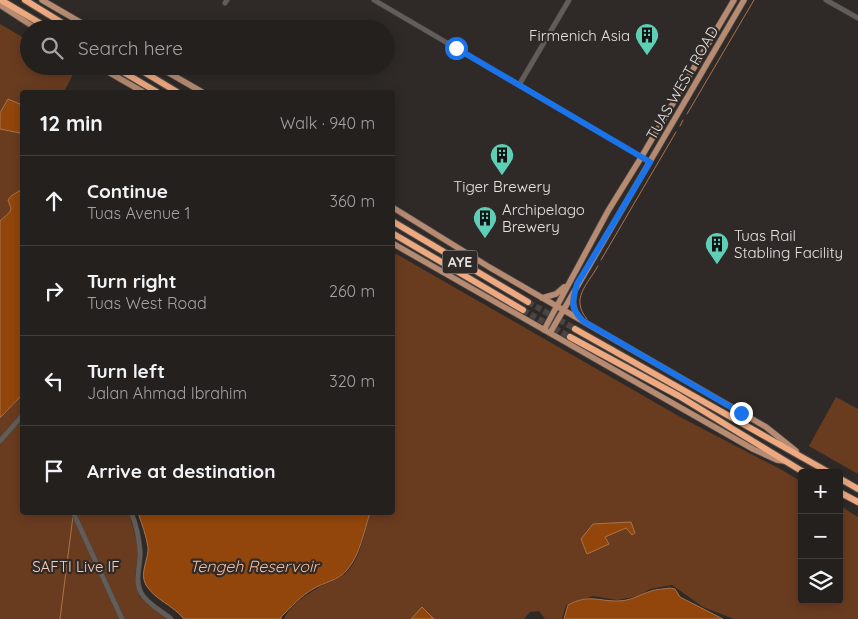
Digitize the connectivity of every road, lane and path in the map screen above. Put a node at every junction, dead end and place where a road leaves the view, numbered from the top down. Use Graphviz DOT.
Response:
graph roads {
  1 [pos="2,0"];
  2 [pos="25,0"];
  3 [pos="374,0"];
  4 [pos="569,0"];
  5 [pos="734,0"];
  6 [pos="744,0"];
  7 [pos="826,0"];
  8 [pos="45,1"];
  9 [pos="0,5"];
  10 [pos="858,18"];
  11 [pos="23,20"];
  12 [pos="35,20"];
  13 [pos="57,20"];
  14 [pos="77,20"];
  15 [pos="114,75"];
  16 [pos="128,75"];
  17 [pos="149,75"];
  18 [pos="173,75"];
  19 [pos="519,85"];
  20 [pos="140,90"];
  21 [pos="154,90"];
  22 [pos="175,90"];
  23 [pos="199,90"];
  24 [pos="641,158"];
  25 [pos="650,162"];
  26 [pos="395,209"];
  27 [pos="395,223"];
  28 [pos="395,235"];
  29 [pos="395,245"];
  30 [pos="570,280"];
  31 [pos="577,284"];
  32 [pos="542,298"];
  33 [pos="528,302"];
  34 [pos="560,308"];
  35 [pos="523,310"];
  36 [pos="583,321"];
  37 [pos="575,330"];
  38 [pos="547,331"];
  39 [pos="570,337"];
  40 [pos="20,419"];
  41 [pos="0,441"];
  42 [pos="803,457"];
  43 [pos="784,461"];
  44 [pos="798,469"];
  45 [pos="823,469"];
  46 [pos="843,480"];
  47 [pos="858,489"];
  48 [pos="843,494"];
  49 [pos="858,502"];
  50 [pos="74,515"];
  51 [pos="132,515"];
  52 [pos="122,619"];
  53 [pos="171,619"];
  1 -- 12 [label="highway"];
  2 -- 13 [label="highway"];
  3 -- 19 [label="street"];
  4 -- 19 [label="street"];
  5 -- 24 [label="main road, TUAS WEST ROAD"];
  6 -- 25 [label="main road, TUAS WEST ROAD"];
  7 -- 10 [label="street"];
  8 -- 14 [label="main road"];
  9 -- 11 [label="main road"];
  15 -- 20 [label="main road"];
  16 -- 21 [label="highway"];
  17 -- 22 [label="highway"];
  18 -- 23 [label="main road"];
  19 -- 24 [label="street"];
  24 -- 25 [label="street"];
  24 -- 30 [label="main road, TUAS WEST ROAD"];
  25 -- 31 [label="main road, TUAS WEST ROAD"];
  26 -- 32 [label="main road"];
  27 -- 33 [label="highway, AYE"];
  28 -- 35 [label="highway, AYE"];
  29 -- 38 [label="main road"];
  30 -- 32 [label="main road"];
  30 -- 34 [label="main road, TUAS WEST ROAD"];
  31 -- 34 [label="main road, TUAS WEST ROAD"];
  31 -- 36 [label="main road"];
  32 -- 34 [label="main road"];
  34 -- 36 [label="main road"];
  34 -- 38 [label="main road, TUAS WEST ROAD"];
  36 -- 42 [label="main road"];
  37 -- 42 [label="highway"];
  38 -- 43 [label="main road"];
  39 -- 43 [label="highway"];
  40 -- 41 [label="street"];
  42 -- 45 [label="highway"];
  43 -- 44 [label="highway"];
  46 -- 47 [label="highway"];
  48 -- 49 [label="highway"];
  50 -- 52 [label="street"];
  51 -- 53 [label="street"];
}
